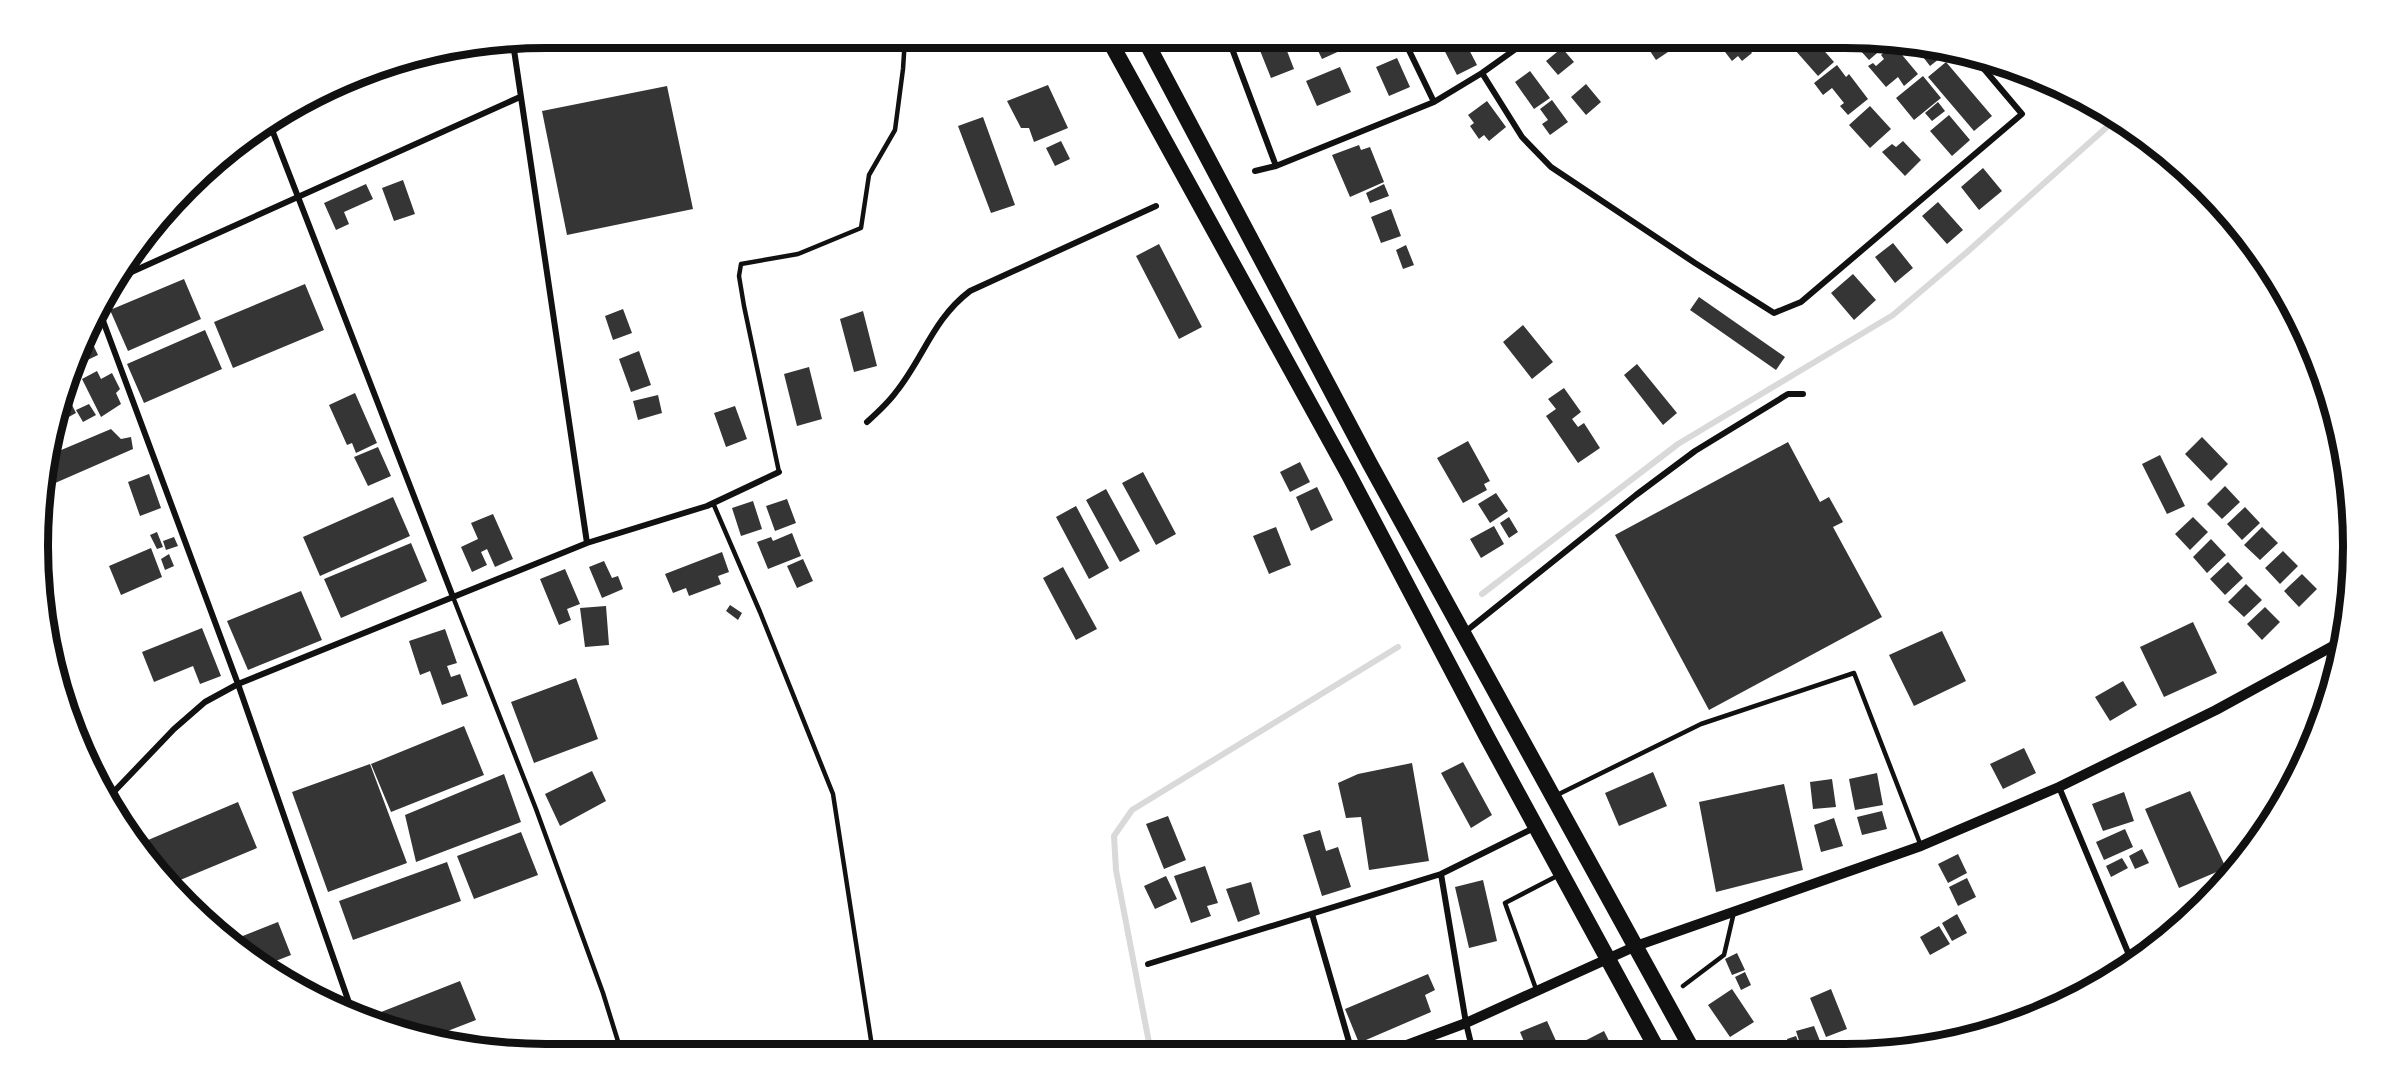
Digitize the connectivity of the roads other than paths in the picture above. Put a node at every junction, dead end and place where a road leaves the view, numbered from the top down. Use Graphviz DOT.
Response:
graph roads {
  1 [pos="904,48"];
  2 [pos="1114,48"];
  3 [pos="1149,48"];
  4 [pos="1232,48"];
  5 [pos="1408,48"];
  6 [pos="1517,48"];
  7 [pos="514,49"];
  8 [pos="1983,68"];
  9 [pos="1482,73"];
  10 [pos="520,97"];
  11 [pos="1434,102"];
  12 [pos="272,130"];
  13 [pos="1276,166"];
  14 [pos="1255,171"];
  15 [pos="299,196"];
  16 [pos="1156,206"];
  17 [pos="130,273"];
  18 [pos="103,320"];
  19 [pos="1803,394"];
  20 [pos="867,423"];
  21 [pos="779,472"];
  22 [pos="713,503"];
  23 [pos="587,543"];
  24 [pos="453,597"];
  25 [pos="1464,633"];
  26 [pos="2332,646"];
  27 [pos="238,684"];
  28 [pos="2060,787"];
  29 [pos="113,792"];
  30 [pos="1554,796"];
  31 [pos="1536,827"];
  32 [pos="1921,846"];
  33 [pos="1441,874"];
  34 [pos="1562,874"];
  35 [pos="1734,912"];
  36 [pos="1312,914"];
  37 [pos="1636,946"];
  38 [pos="2129,955"];
  39 [pos="1609,960"];
  40 [pos="1148,964"];
  41 [pos="1683,986"];
  42 [pos="1537,992"];
  43 [pos="349,1003"];
  44 [pos="1466,1023"];
  45 [pos="619,1044"];
  46 [pos="872,1044"];
  47 [pos="1350,1044"];
  48 [pos="1410,1044"];
  49 [pos="1471,1044"];
  50 [pos="1654,1044"];
  51 [pos="1689,1044"];
  1 -- 21 [label="lane"];
  2 -- 31 [label="highway"];
  3 -- 25 [label="highway"];
  4 -- 13 [label="street"];
  5 -- 11 [label="street"];
  6 -- 9 [label="street"];
  7 -- 10 [label="street"];
  8 -- 9 [label="street"];
  9 -- 11 [label="street"];
  10 -- 15 [label="street"];
  10 -- 23 [label="street"];
  11 -- 13 [label="street"];
  12 -- 15 [label="street"];
  13 -- 14 [label="street"];
  15 -- 17 [label="street"];
  15 -- 24 [label="street"];
  16 -- 20 [label="street"];
  18 -- 27 [label="street"];
  19 -- 25 [label="street"];
  21 -- 22 [label="street"];
  22 -- 23 [label="street"];
  22 -- 46 [label="lane"];
  23 -- 24 [label="street"];
  24 -- 27 [label="street"];
  24 -- 45 [label="lane"];
  25 -- 30 [label="highway"];
  26 -- 28 [label="street"];
  27 -- 29 [label="street"];
  27 -- 43 [label="street"];
  28 -- 32 [label="street"];
  28 -- 38 [label="street"];
  30 -- 32 [label="lane"];
  30 -- 37 [label="highway"];
  31 -- 33 [label="street"];
  31 -- 34 [label="highway"];
  32 -- 35 [label="street"];
  33 -- 36 [label="street"];
  33 -- 44 [label="street"];
  34 -- 39 [label="highway"];
  34 -- 42 [label="lane"];
  35 -- 37 [label="street"];
  35 -- 41 [label="lane"];
  36 -- 40 [label="street"];
  36 -- 47 [label="street"];
  37 -- 39 [label="street"];
  37 -- 51 [label="highway"];
  39 -- 42 [label="street"];
  39 -- 50 [label="highway"];
  42 -- 44 [label="street"];
  44 -- 48 [label="street"];
  44 -- 49 [label="street"];
}
